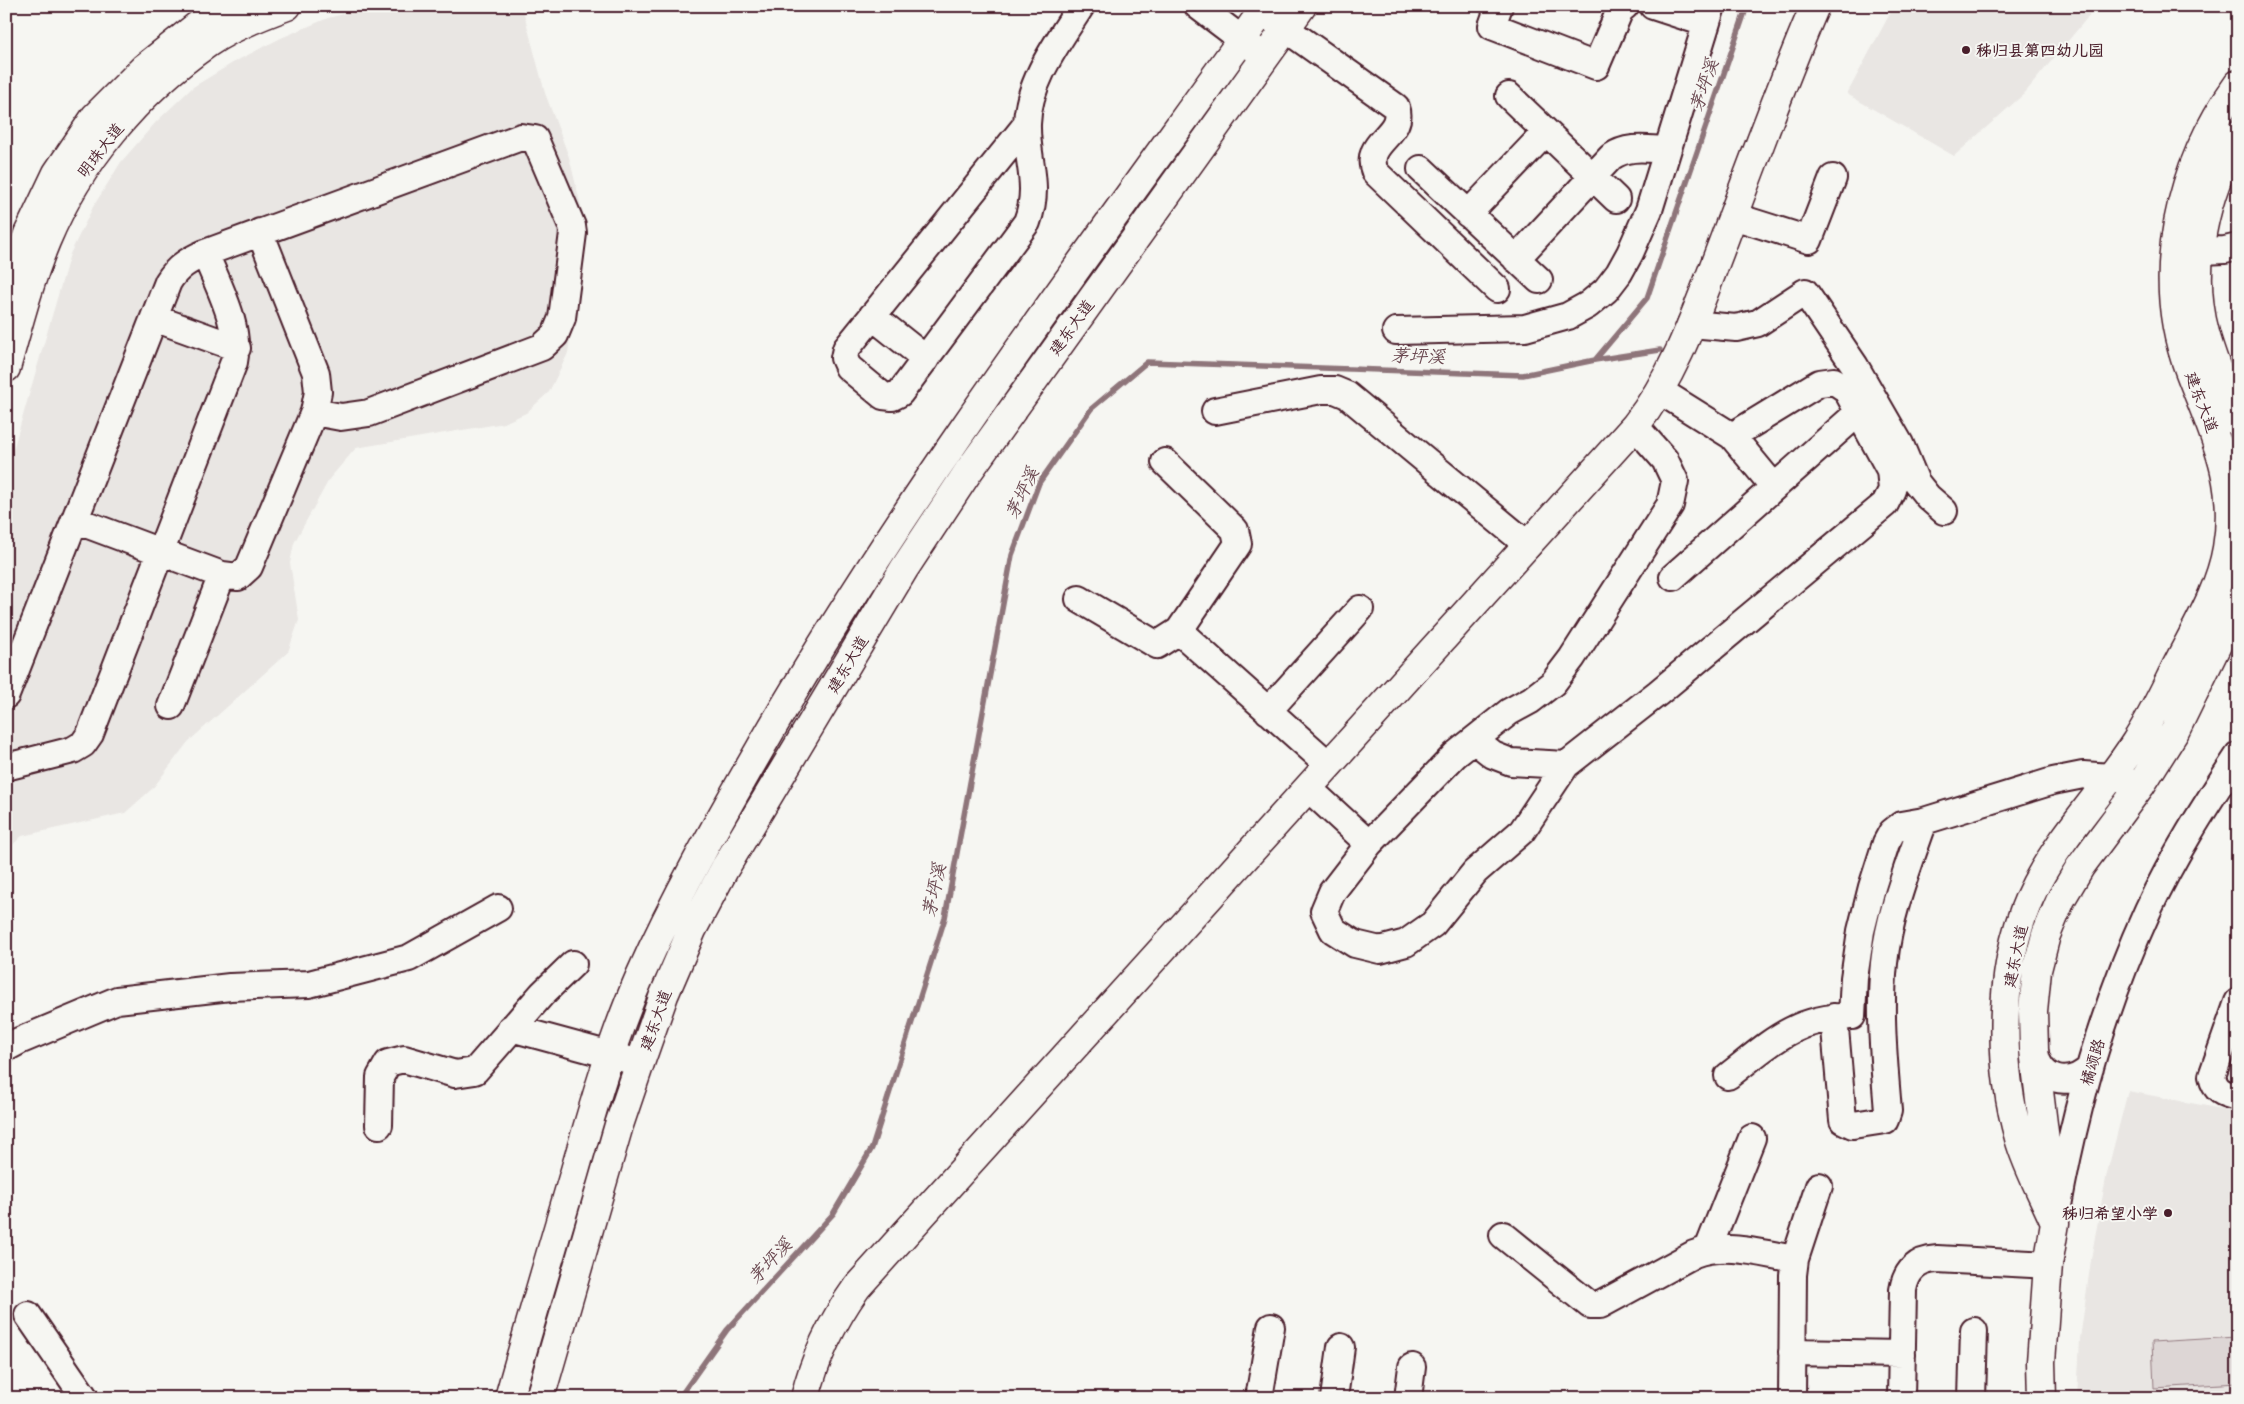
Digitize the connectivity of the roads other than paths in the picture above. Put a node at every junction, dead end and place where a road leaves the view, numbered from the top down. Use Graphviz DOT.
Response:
graph roads {
  1 [pos="235,6"];
  2 [pos="287,6"];
  3 [pos="1081,6"];
  4 [pos="1198,6"];
  5 [pos="1302,6"];
  6 [pos="1499,6"];
  7 [pos="1625,6"];
  8 [pos="1653,6"];
  9 [pos="1814,6"];
  10 [pos="1264,9"];
  11 [pos="1708,15"];
  12 [pos="1286,29"];
  13 [pos="1242,39"];
  14 [pos="1265,57"];
  15 [pos="2238,84"];
  16 [pos="1508,96"];
  17 [pos="1027,124"];
  18 [pos="1546,132"];
  19 [pos="2238,134"];
  20 [pos="1667,150"];
  21 [pos="1420,169"];
  22 [pos="1592,177"];
  23 [pos="1833,178"];
  24 [pos="1616,199"];
  25 [pos="1468,214"];
  26 [pos="1733,216"];
  27 [pos="260,232"];
  28 [pos="2238,247"];
  29 [pos="2187,251"];
  30 [pos="205,253"];
  31 [pos="1516,258"];
  32 [pos="1539,280"];
  33 [pos="1498,289"];
  34 [pos="6,299"];
  35 [pos="872,316"];
  36 [pos="154,318"];
  37 [pos="1691,324"];
  38 [pos="1396,332"];
  39 [pos="237,348"];
  40 [pos="926,359"];
  41 [pos="6,368"];
  42 [pos="1660,390"];
  43 [pos="1215,411"];
  44 [pos="314,412"];
  45 [pos="1859,412"];
  46 [pos="2238,422"];
  47 [pos="1636,426"];
  48 [pos="1732,436"];
  49 [pos="1165,462"];
  50 [pos="1774,487"];
  51 [pos="1944,511"];
  52 [pos="75,520"];
  53 [pos="1528,545"];
  54 [pos="161,552"];
  55 [pos="222,575"];
  56 [pos="1673,577"];
  57 [pos="1079,599"];
  58 [pos="2238,602"];
  59 [pos="1360,609"];
  60 [pos="1179,631"];
  61 [pos="6,695"];
  62 [pos="171,706"];
  63 [pos="1268,711"];
  64 [pos="1474,740"];
  65 [pos="2238,756"];
  66 [pos="1510,762"];
  67 [pos="1329,765"];
  68 [pos="1566,765"];
  69 [pos="6,767"];
  70 [pos="2111,777"];
  71 [pos="2140,785"];
  72 [pos="1308,788"];
  73 [pos="1539,807"];
  74 [pos="1924,821"];
  75 [pos="1369,844"];
  76 [pos="498,908"];
  77 [pos="573,964"];
  78 [pos="2238,1002"];
  79 [pos="1881,1015"];
  80 [pos="1843,1017"];
  81 [pos="511,1028"];
  82 [pos="6,1048"];
  83 [pos="2034,1050"];
  84 [pos="610,1054"];
  85 [pos="640,1062"];
  86 [pos="2090,1068"];
  87 [pos="1728,1076"];
  88 [pos="2238,1097"];
  89 [pos="379,1125"];
  90 [pos="1752,1138"];
  91 [pos="1819,1186"];
  92 [pos="2055,1223"];
  93 [pos="1503,1235"];
  94 [pos="1708,1249"];
  95 [pos="1796,1259"];
  96 [pos="2048,1266"];
  97 [pos="28,1315"];
  98 [pos="1271,1327"];
  99 [pos="1974,1331"];
  100 [pos="1341,1347"];
  101 [pos="1792,1352"];
  102 [pos="1902,1354"];
  103 [pos="1412,1367"];
  104 [pos="85,1398"];
  105 [pos="509,1398"];
  106 [pos="540,1398"];
  107 [pos="805,1398"];
  108 [pos="1259,1398"];
  109 [pos="1334,1398"];
  110 [pos="1408,1398"];
  111 [pos="1792,1398"];
  112 [pos="1901,1398"];
  113 [pos="1972,1398"];
  114 [pos="2042,1398"];
  1 -- 34 [label="main road, 明珠大道"];
  2 -- 41 [label="main road, 明珠大道"];
  3 -- 17 [label="street"];
  4 -- 13 [label="street"];
  5 -- 12 [label="main road, 建东大道"];
  6 -- 7 [label="street"];
  8 -- 11 [label="street"];
  9 -- 26 [label="main road"];
  10 -- 12 [label="street"];
  10 -- 13 [label="main road, 建东大道"];
  11 -- 20 [label="street"];
  12 -- 14 [label="main road, 建东大道"];
  12 -- 33 [label="street"];
  13 -- 14 [label="street"];
  13 -- 84 [label="main road, 建东大道"];
  14 -- 85 [label="main road, 建东大道"];
  15 -- 29 [label="main road, 建东大道"];
  16 -- 18 [label="street"];
  17 -- 35 [label="street"];
  17 -- 40 [label="street"];
  18 -- 22 [label="street"];
  18 -- 25 [label="street"];
  19 -- 29 [label="main road, 建东大道"];
  20 -- 22 [label="street"];
  20 -- 38 [label="street"];
  21 -- 25 [label="street"];
  22 -- 24 [label="street"];
  22 -- 31 [label="street"];
  23 -- 26 [label="street"];
  25 -- 31 [label="street"];
  26 -- 37 [label="main road"];
  27 -- 30 [label="street"];
  27 -- 44 [label="street"];
  27 -- 44 [label="street"];
  28 -- 29 [label="street"];
  29 -- 46 [label="main road, 建东大道"];
  29 -- 70 [label="main road, 建东大道"];
  30 -- 36 [label="street"];
  30 -- 39 [label="street"];
  31 -- 32 [label="street"];
  35 -- 40 [label="street"];
  35 -- 40 [label="street"];
  36 -- 39 [label="street"];
  36 -- 52 [label="street"];
  37 -- 42 [label="main road"];
  37 -- 51 [label="street"];
  39 -- 54 [label="street"];
  42 -- 47 [label="main road"];
  42 -- 48 [label="street"];
  43 -- 53 [label="street"];
  44 -- 55 [label="street"];
  45 -- 48 [label="street"];
  45 -- 50 [label="street"];
  45 -- 68 [label="street"];
  47 -- 53 [label="main road"];
  47 -- 64 [label="street"];
  48 -- 50 [label="street"];
  49 -- 60 [label="street"];
  50 -- 56 [label="street"];
  52 -- 54 [label="street"];
  52 -- 61 [label="street"];
  53 -- 67 [label="main road"];
  54 -- 55 [label="street"];
  54 -- 69 [label="street"];
  55 -- 62 [label="street"];
  57 -- 60 [label="street"];
  58 -- 71 [label="main road, 建东大道"];
  59 -- 63 [label="street"];
  60 -- 63 [label="street"];
  63 -- 67 [label="street"];
  64 -- 66 [label="street"];
  64 -- 75 [label="street"];
  65 -- 86 [label="street, 橘颂路"];
  66 -- 68 [label="street"];
  66 -- 73 [label="street"];
  67 -- 72 [label="main road"];
  68 -- 73 [label="street"];
  70 -- 71 [label="street"];
  70 -- 74 [label="street"];
  70 -- 92 [label="main road, 建东大道"];
  71 -- 83 [label="main road, 建东大道"];
  72 -- 75 [label="street"];
  72 -- 107 [label="main road"];
  73 -- 75 [label="street"];
  74 -- 79 [label="street"];
  74 -- 80 [label="street"];
  76 -- 82 [label="street"];
  77 -- 81 [label="street"];
  78 -- 88 [label="street"];
  79 -- 80 [label="street"];
  79 -- 80 [label="street"];
  80 -- 87 [label="street"];
  81 -- 84 [label="street"];
  81 -- 89 [label="street"];
  83 -- 86 [label="street"];
  83 -- 92 [label="main road, 建东大道"];
  84 -- 85 [label="street"];
  84 -- 105 [label="main road, 建东大道"];
  85 -- 106 [label="main road, 建东大道"];
  86 -- 92 [label="street, 橘颂路"];
  90 -- 94 [label="street"];
  91 -- 95 [label="street"];
  92 -- 96 [label="main road, 橘颂路"];
  93 -- 94 [label="street"];
  94 -- 95 [label="street"];
  95 -- 101 [label="street"];
  96 -- 102 [label="street"];
  96 -- 114 [label="main road, 橘颂路"];
  97 -- 104 [label="street"];
  98 -- 108 [label="street"];
  99 -- 113 [label="street"];
  100 -- 109 [label="street"];
  101 -- 102 [label="street"];
  101 -- 111 [label="street"];
  102 -- 112 [label="street"];
  103 -- 110 [label="street"];
}
